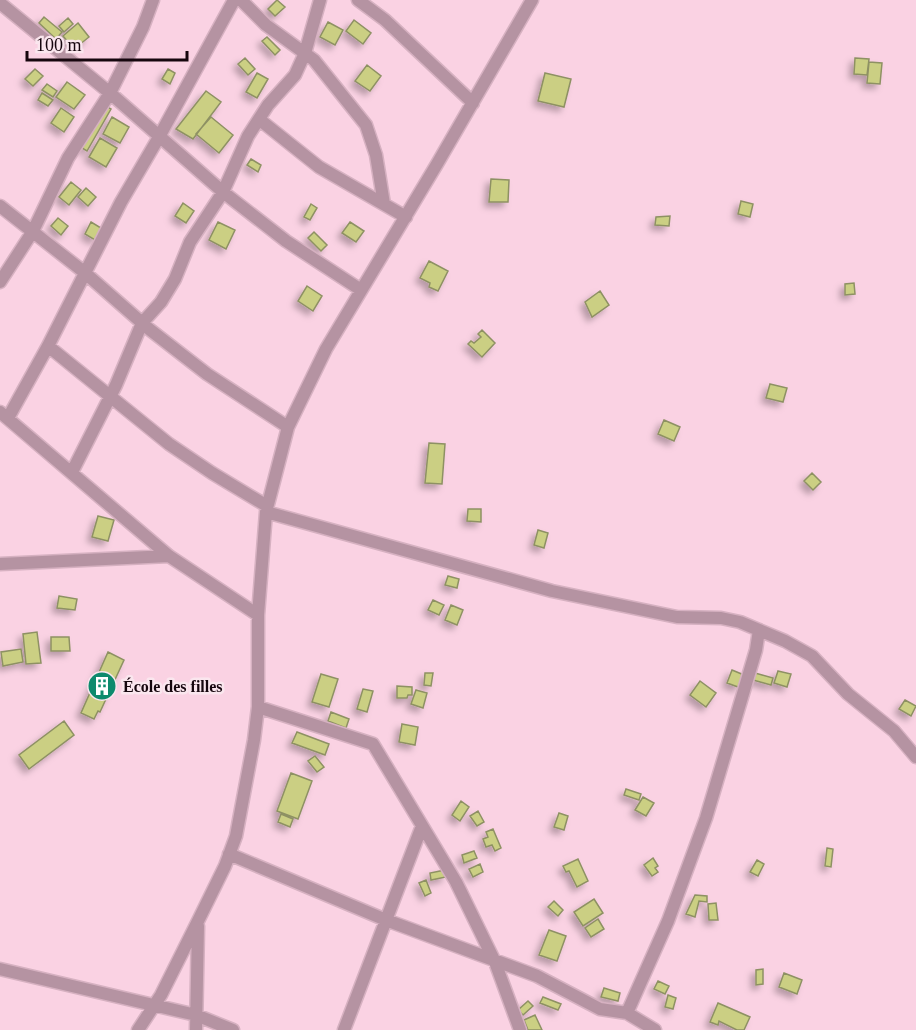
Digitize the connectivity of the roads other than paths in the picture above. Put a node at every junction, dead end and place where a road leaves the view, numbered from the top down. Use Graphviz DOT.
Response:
graph roads {
  1 [pos="153,0"];
  2 [pos="234,0"];
  3 [pos="242,0"];
  4 [pos="320,0"];
  5 [pos="358,0"];
  6 [pos="532,0"];
  7 [pos="0,3"];
  8 [pos="305,53"];
  9 [pos="110,93"];
  10 [pos="472,103"];
  11 [pos="260,120"];
  12 [pos="159,137"];
  13 [pos="223,192"];
  14 [pos="384,204"];
  15 [pos="0,206"];
  16 [pos="406,217"];
  17 [pos="33,231"];
  18 [pos="84,272"];
  19 [pos="0,282"];
  20 [pos="361,290"];
  21 [pos="142,323"];
  22 [pos="48,346"];
  23 [pos="109,397"];
  24 [pos="4,415"];
  25 [pos="288,427"];
  26 [pos="72,472"];
  27 [pos="267,509"];
  28 [pos="169,556"];
  29 [pos="0,564"];
  30 [pos="258,615"];
  31 [pos="759,630"];
  32 [pos="258,707"];
  33 [pos="916,756"];
  34 [pos="422,826"];
  35 [pos="229,854"];
  36 [pos="386,920"];
  37 [pos="198,921"];
  38 [pos="495,962"];
  39 [pos="0,969"];
  40 [pos="155,1005"];
  41 [pos="627,1013"];
  42 [pos="196,1015"];
  43 [pos="138,1030"];
  44 [pos="196,1030"];
  45 [pos="233,1030"];
  46 [pos="344,1030"];
  47 [pos="520,1030"];
  48 [pos="655,1030"];
  1 -- 9 [label="street"];
  2 -- 12 [label="street"];
  3 -- 8 [label="street"];
  4 -- 8 [label="street"];
  5 -- 10 [label="street"];
  6 -- 10 [label="street"];
  7 -- 9 [label="street"];
  8 -- 11 [label="street"];
  8 -- 14 [label="street"];
  9 -- 12 [label="street"];
  9 -- 17 [label="street"];
  10 -- 16 [label="street"];
  11 -- 13 [label="street"];
  11 -- 14 [label="street"];
  12 -- 13 [label="street"];
  12 -- 18 [label="street"];
  13 -- 20 [label="street"];
  13 -- 21 [label="street"];
  14 -- 16 [label="street"];
  15 -- 17 [label="street"];
  16 -- 20 [label="street"];
  17 -- 18 [label="street"];
  17 -- 19 [label="street"];
  18 -- 21 [label="street"];
  18 -- 22 [label="street"];
  20 -- 25 [label="street"];
  21 -- 23 [label="street"];
  21 -- 25 [label="street"];
  22 -- 23 [label="street"];
  22 -- 24 [label="street"];
  23 -- 26 [label="street"];
  23 -- 27 [label="street"];
  24 -- 26 [label="street"];
  25 -- 27 [label="street"];
  26 -- 28 [label="street"];
  27 -- 30 [label="street"];
  27 -- 31 [label="street"];
  28 -- 29 [label="street"];
  28 -- 30 [label="street"];
  30 -- 32 [label="street"];
  31 -- 33 [label="street"];
  31 -- 41 [label="street"];
  32 -- 34 [label="street"];
  32 -- 35 [label="street"];
  34 -- 36 [label="street"];
  34 -- 38 [label="street"];
  35 -- 36 [label="street"];
  35 -- 37 [label="street"];
  36 -- 38 [label="street"];
  36 -- 46 [label="street"];
  37 -- 40 [label="street"];
  37 -- 42 [label="street"];
  38 -- 41 [label="street"];
  38 -- 47 [label="street"];
  39 -- 40 [label="street"];
  40 -- 42 [label="street"];
  40 -- 43 [label="street"];
  41 -- 48 [label="street"];
  42 -- 44 [label="street"];
  42 -- 45 [label="street"];
}
